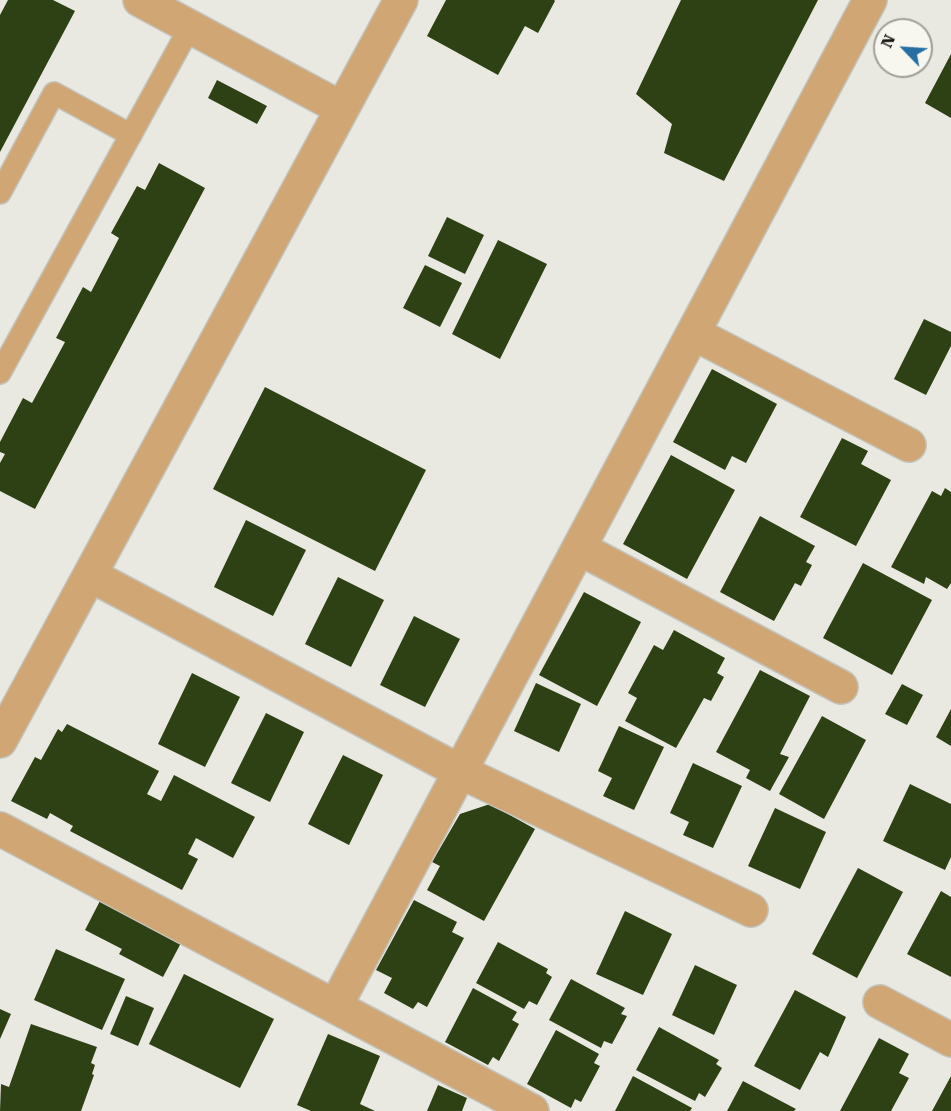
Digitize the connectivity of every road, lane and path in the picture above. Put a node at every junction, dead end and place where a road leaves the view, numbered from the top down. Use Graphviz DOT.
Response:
graph roads {
  1 [pos="140,0"];
  2 [pos="401,0"];
  3 [pos="870,0"];
  4 [pos="190,27"];
  5 [pos="341,108"];
  6 [pos="131,135"];
  7 [pos="0,193"];
  8 [pos="693,333"];
  9 [pos="0,374"];
  10 [pos="909,445"];
  11 [pos="579,548"];
  12 [pos="92,576"];
  13 [pos="841,687"];
  14 [pos="0,741"];
  15 [pos="459,771"];
  16 [pos="0,830"];
  17 [pos="752,910"];
  18 [pos="880,1002"];
  19 [pos="336,1005"];
  20 [pos="951,1040"];
  21 [pos="532,1111"];
  1 -- 4 [label="street"];
  2 -- 5 [label="street"];
  3 -- 8 [label="street"];
  4 -- 5 [label="street"];
  4 -- 6 [label="lane"];
  5 -- 12 [label="street"];
  6 -- 7 [label="lane"];
  6 -- 9 [label="lane"];
  8 -- 10 [label="street"];
  8 -- 11 [label="street"];
  11 -- 13 [label="street"];
  11 -- 15 [label="street"];
  12 -- 14 [label="street"];
  12 -- 15 [label="street"];
  15 -- 17 [label="street"];
  15 -- 19 [label="street"];
  16 -- 19 [label="street"];
  18 -- 20 [label="street"];
  19 -- 21 [label="street"];
}
